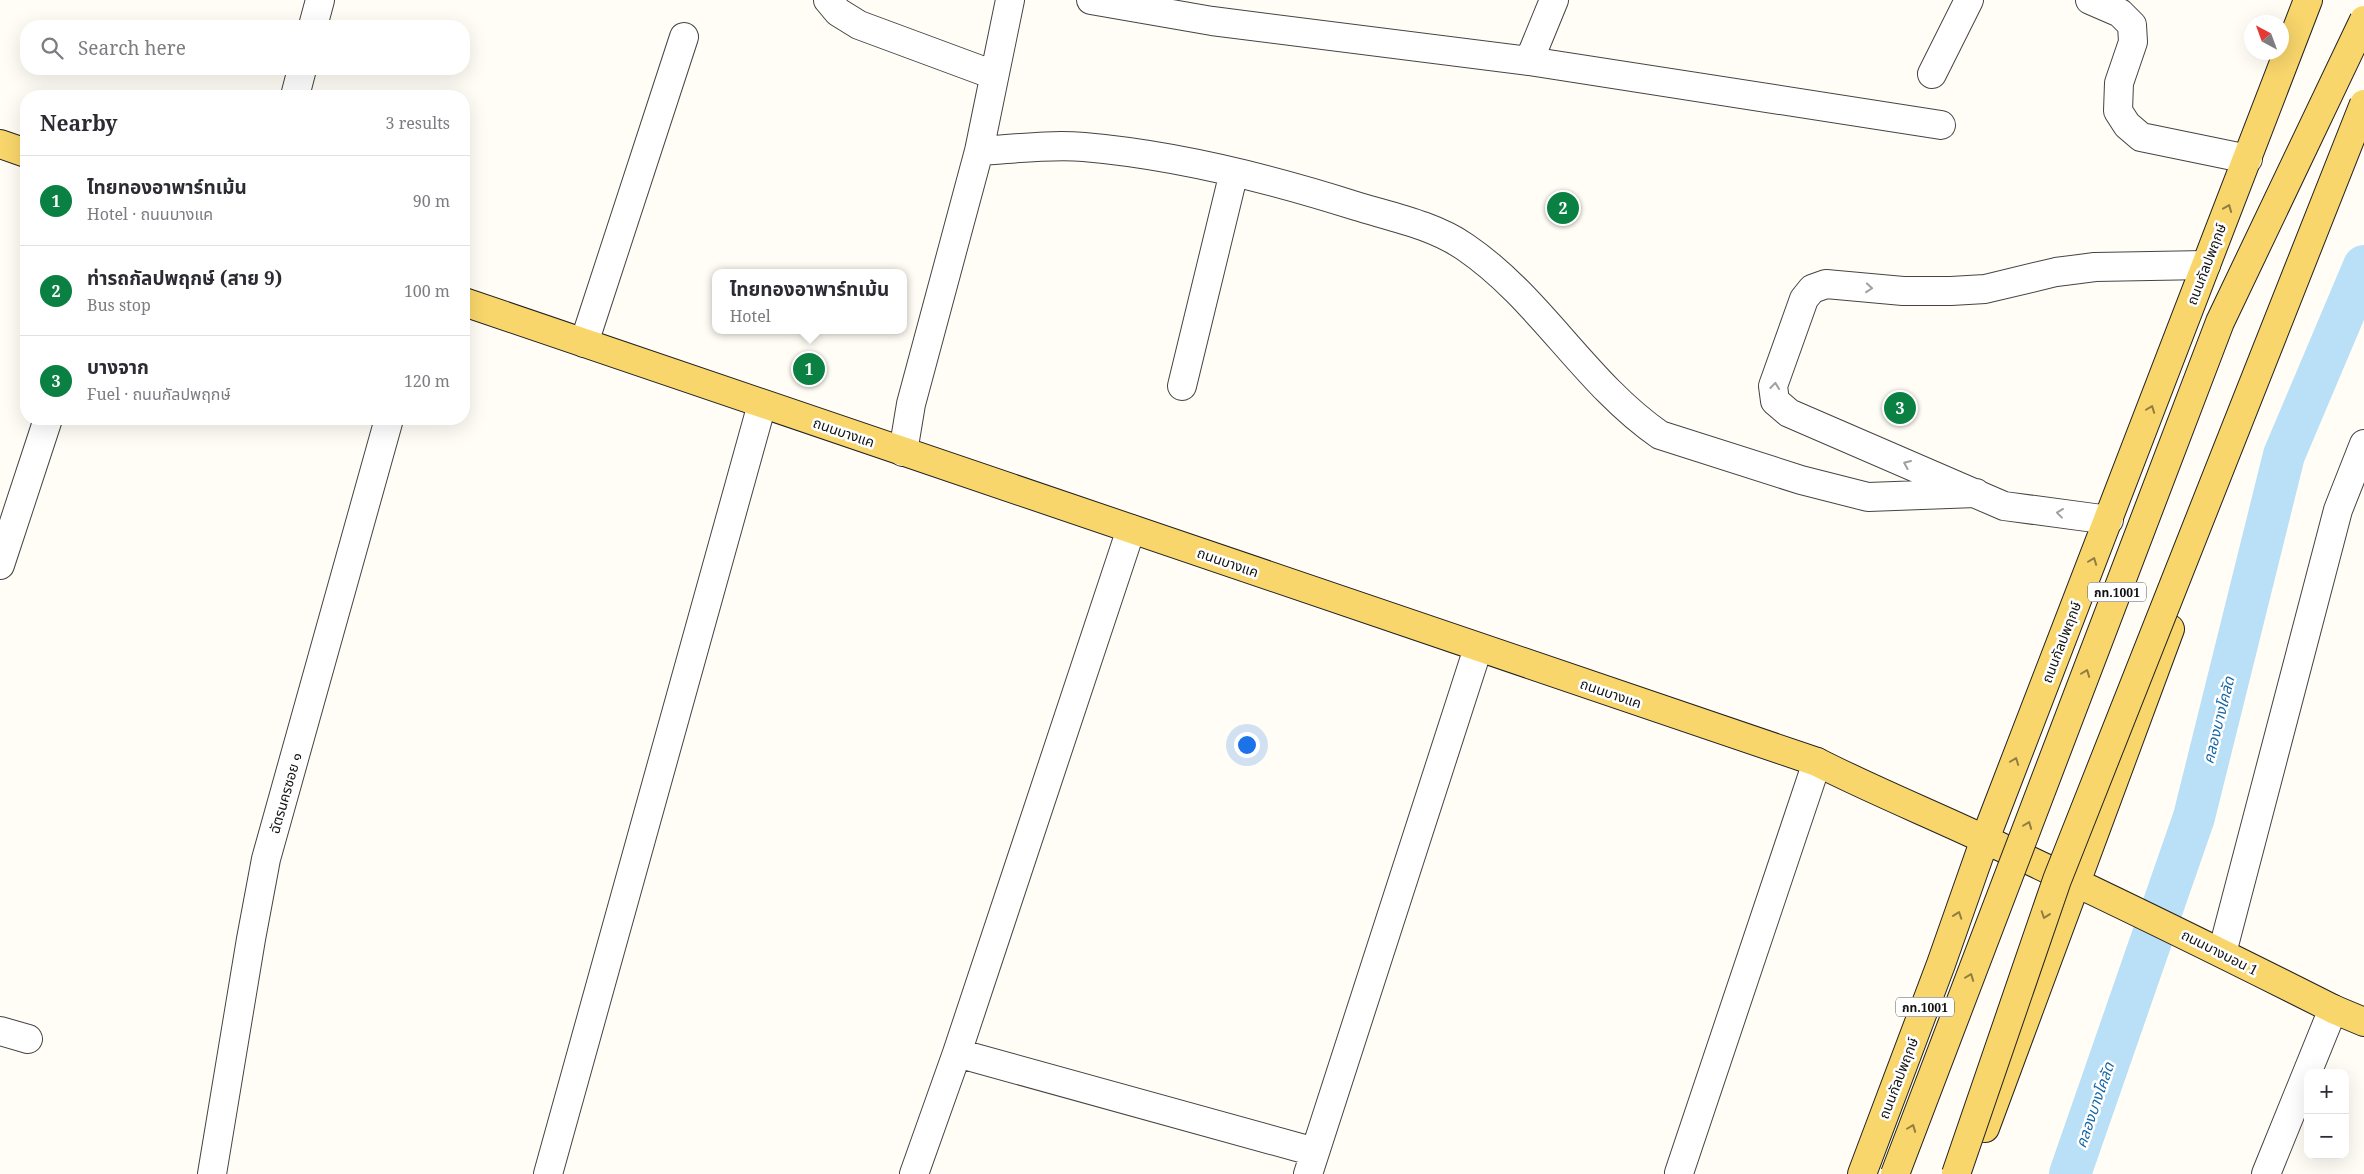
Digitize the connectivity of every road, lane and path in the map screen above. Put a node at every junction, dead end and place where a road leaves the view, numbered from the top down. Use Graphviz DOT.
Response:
graph roads {
  1 [pos="320,0"];
  2 [pos="828,0"];
  3 [pos="1010,0"];
  4 [pos="1091,0"];
  5 [pos="1554,0"];
  6 [pos="1969,0"];
  7 [pos="2090,0"];
  8 [pos="2308,0"];
  9 [pos="1215,10"];
  10 [pos="315,20"];
  11 [pos="2364,20"];
  12 [pos="684,38"];
  13 [pos="1529,61"];
  14 [pos="1932,74"];
  15 [pos="300,75"];
  16 [pos="994,76"];
  17 [pos="297,90"];
  18 [pos="2364,104"];
  19 [pos="1941,125"];
  20 [pos="2364,130"];
  21 [pos="0,144"];
  22 [pos="20,151"];
  23 [pos="979,151"];
  24 [pos="2248,159"];
  25 [pos="1234,172"];
  26 [pos="2206,265"];
  27 [pos="470,304"];
  28 [pos="584,343"];
  29 [pos="1182,386"];
  30 [pos="762,404"];
  31 [pos="46,425"];
  32 [pos="387,425"];
  33 [pos="2364,444"];
  34 [pos="903,452"];
  35 [pos="1976,493"];
  36 [pos="2109,520"];
  37 [pos="1131,529"];
  38 [pos="0,565"];
  39 [pos="1478,648"];
  40 [pos="1817,762"];
  41 [pos="1985,839"];
  42 [pos="2077,882"];
  43 [pos="2222,953"];
  44 [pos="2333,1009"];
  45 [pos="2364,1022"];
  46 [pos="0,1031"];
  47 [pos="28,1039"];
  48 [pos="957,1053"];
  49 [pos="1311,1163"];
  50 [pos="1679,1173"];
  51 [pos="212,1174"];
  52 [pos="548,1174"];
  53 [pos="914,1174"];
  54 [pos="1862,1174"];
  55 [pos="1894,1174"];
  56 [pos="1956,1174"];
  57 [pos="1968,1174"];
  58 [pos="2266,1174"];
  1 -- 10 [label="street"];
  2 -- 16 [label="street"];
  3 -- 16 [label="street"];
  4 -- 9 [label="street"];
  5 -- 13 [label="street"];
  6 -- 14 [label="street"];
  7 -- 24 [label="street"];
  8 -- 24 [label="main road, ถนนกัลปพฤกษ์ / กท.1001"];
  9 -- 13 [label="street"];
  55 -- 11 [label="main road, กท.1001, one-way, bridge"];
  12 -- 28 [label="street"];
  13 -- 19 [label="street"];
  15 -- 17 [label="street"];
  16 -- 23 [label="street"];
  18 -- 56 [label="main road, กท.1001, one-way, bridge"];
  20 -- 42 [label="main road"];
  21 -- 22 [label="main road"];
  23 -- 25 [label="street"];
  23 -- 34 [label="street"];
  26 -- 24 [label="main road, ถนนกัลปพฤกษ์ / กท.1001, one-way"];
  25 -- 29 [label="street"];
  25 -- 35 [label="street"];
  35 -- 26 [label="street, one-way"];
  36 -- 26 [label="main road, ถนนกัลปพฤกษ์ / กท.1001, one-way"];
  27 -- 28 [label="main road, ถนนบางแค"];
  28 -- 30 [label="main road, ถนนบางแค"];
  30 -- 34 [label="main road, ถนนบางแค"];
  30 -- 52 [label="street"];
  31 -- 38 [label="street"];
  32 -- 51 [label="street, ฉัตรนครซอย ๑"];
  33 -- 43 [label="street"];
  34 -- 37 [label="main road, ถนนบางแค"];
  36 -- 35 [label="street, one-way"];
  41 -- 36 [label="main road, ถนนกัลปพฤกษ์ / กท.1001, one-way"];
  37 -- 39 [label="main road, ถนนบางแค"];
  37 -- 48 [label="street"];
  39 -- 40 [label="main road, ถนนบางแค"];
  39 -- 49 [label="street"];
  40 -- 41 [label="main road, ถนนบางแค"];
  40 -- 50 [label="street"];
  41 -- 42 [label="main road, ถนนบางแค"];
  54 -- 41 [label="main road, ถนนกัลปพฤกษ์ / กท.1001, one-way"];
  42 -- 43 [label="main road, ถนนบางบอน 1"];
  42 -- 57 [label="main road"];
  43 -- 44 [label="main road, ถนนบางบอน 1"];
  44 -- 45 [label="main road, ถนนบางบอน 1"];
  44 -- 58 [label="street"];
  46 -- 47 [label="street"];
  48 -- 49 [label="street"];
  48 -- 53 [label="street"];
}
